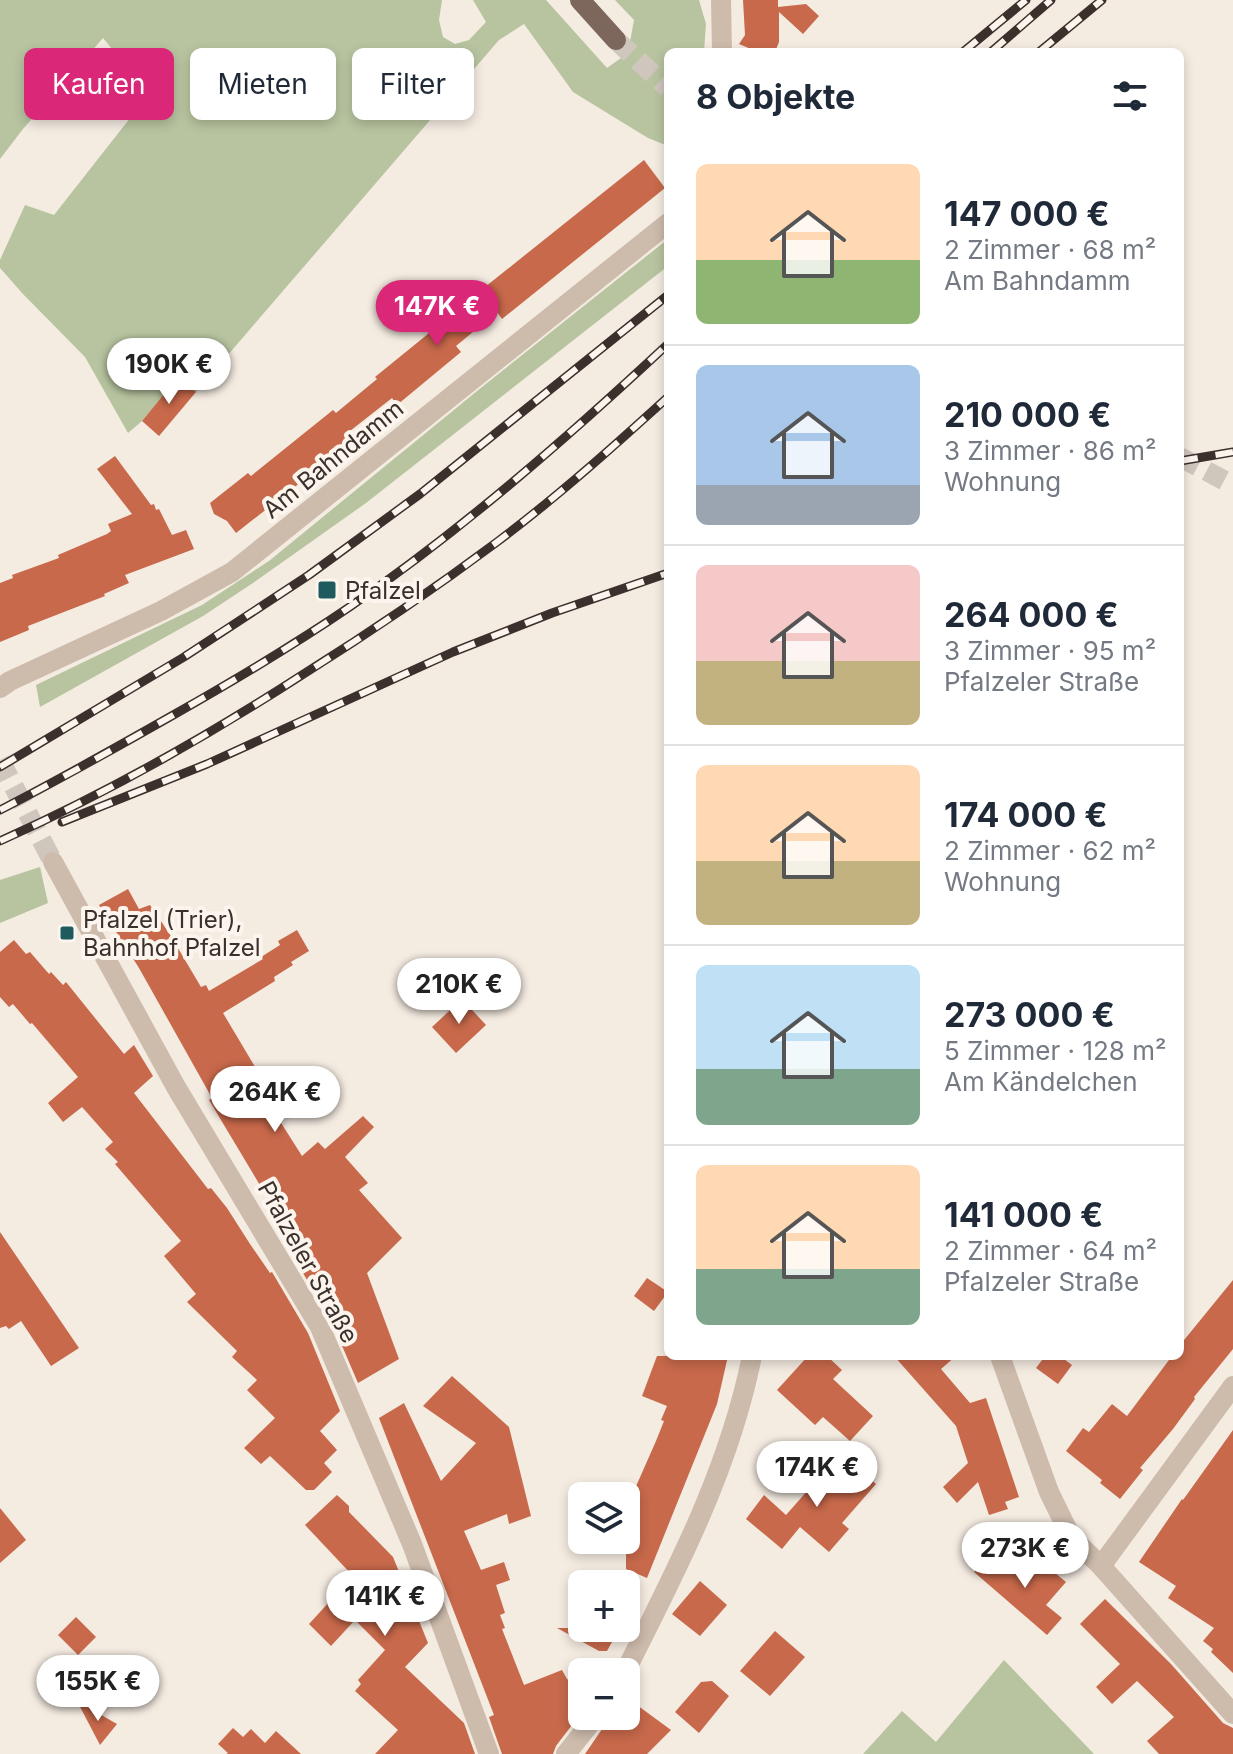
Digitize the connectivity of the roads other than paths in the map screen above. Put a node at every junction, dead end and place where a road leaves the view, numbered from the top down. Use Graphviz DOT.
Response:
graph roads {
  1 [pos="580,0"];
  2 [pos="721,0"];
  3 [pos="616,40"];
  4 [pos="722,48"];
  5 [pos="664,226"];
  6 [pos="0,688"];
  7 [pos="53,862"];
  8 [pos="751,1360"];
  9 [pos="1001,1360"];
  10 [pos="1233,1386"];
  11 [pos="1101,1566"];
  12 [pos="632,1658"];
  13 [pos="1233,1714"];
  14 [pos="585,1730"];
  15 [pos="489,1754"];
  16 [pos="566,1754"];
  1 -- 3 [label="main road"];
  2 -- 4 [label="street"];
  5 -- 6 [label="street, Am Bahndamm"];
  7 -- 15 [label="street, Pfalzeler Straße"];
  8 -- 12 [label="street"];
  9 -- 11 [label="street"];
  10 -- 11 [label="street"];
  11 -- 13 [label="street"];
  14 -- 16 [label="street"];
}
